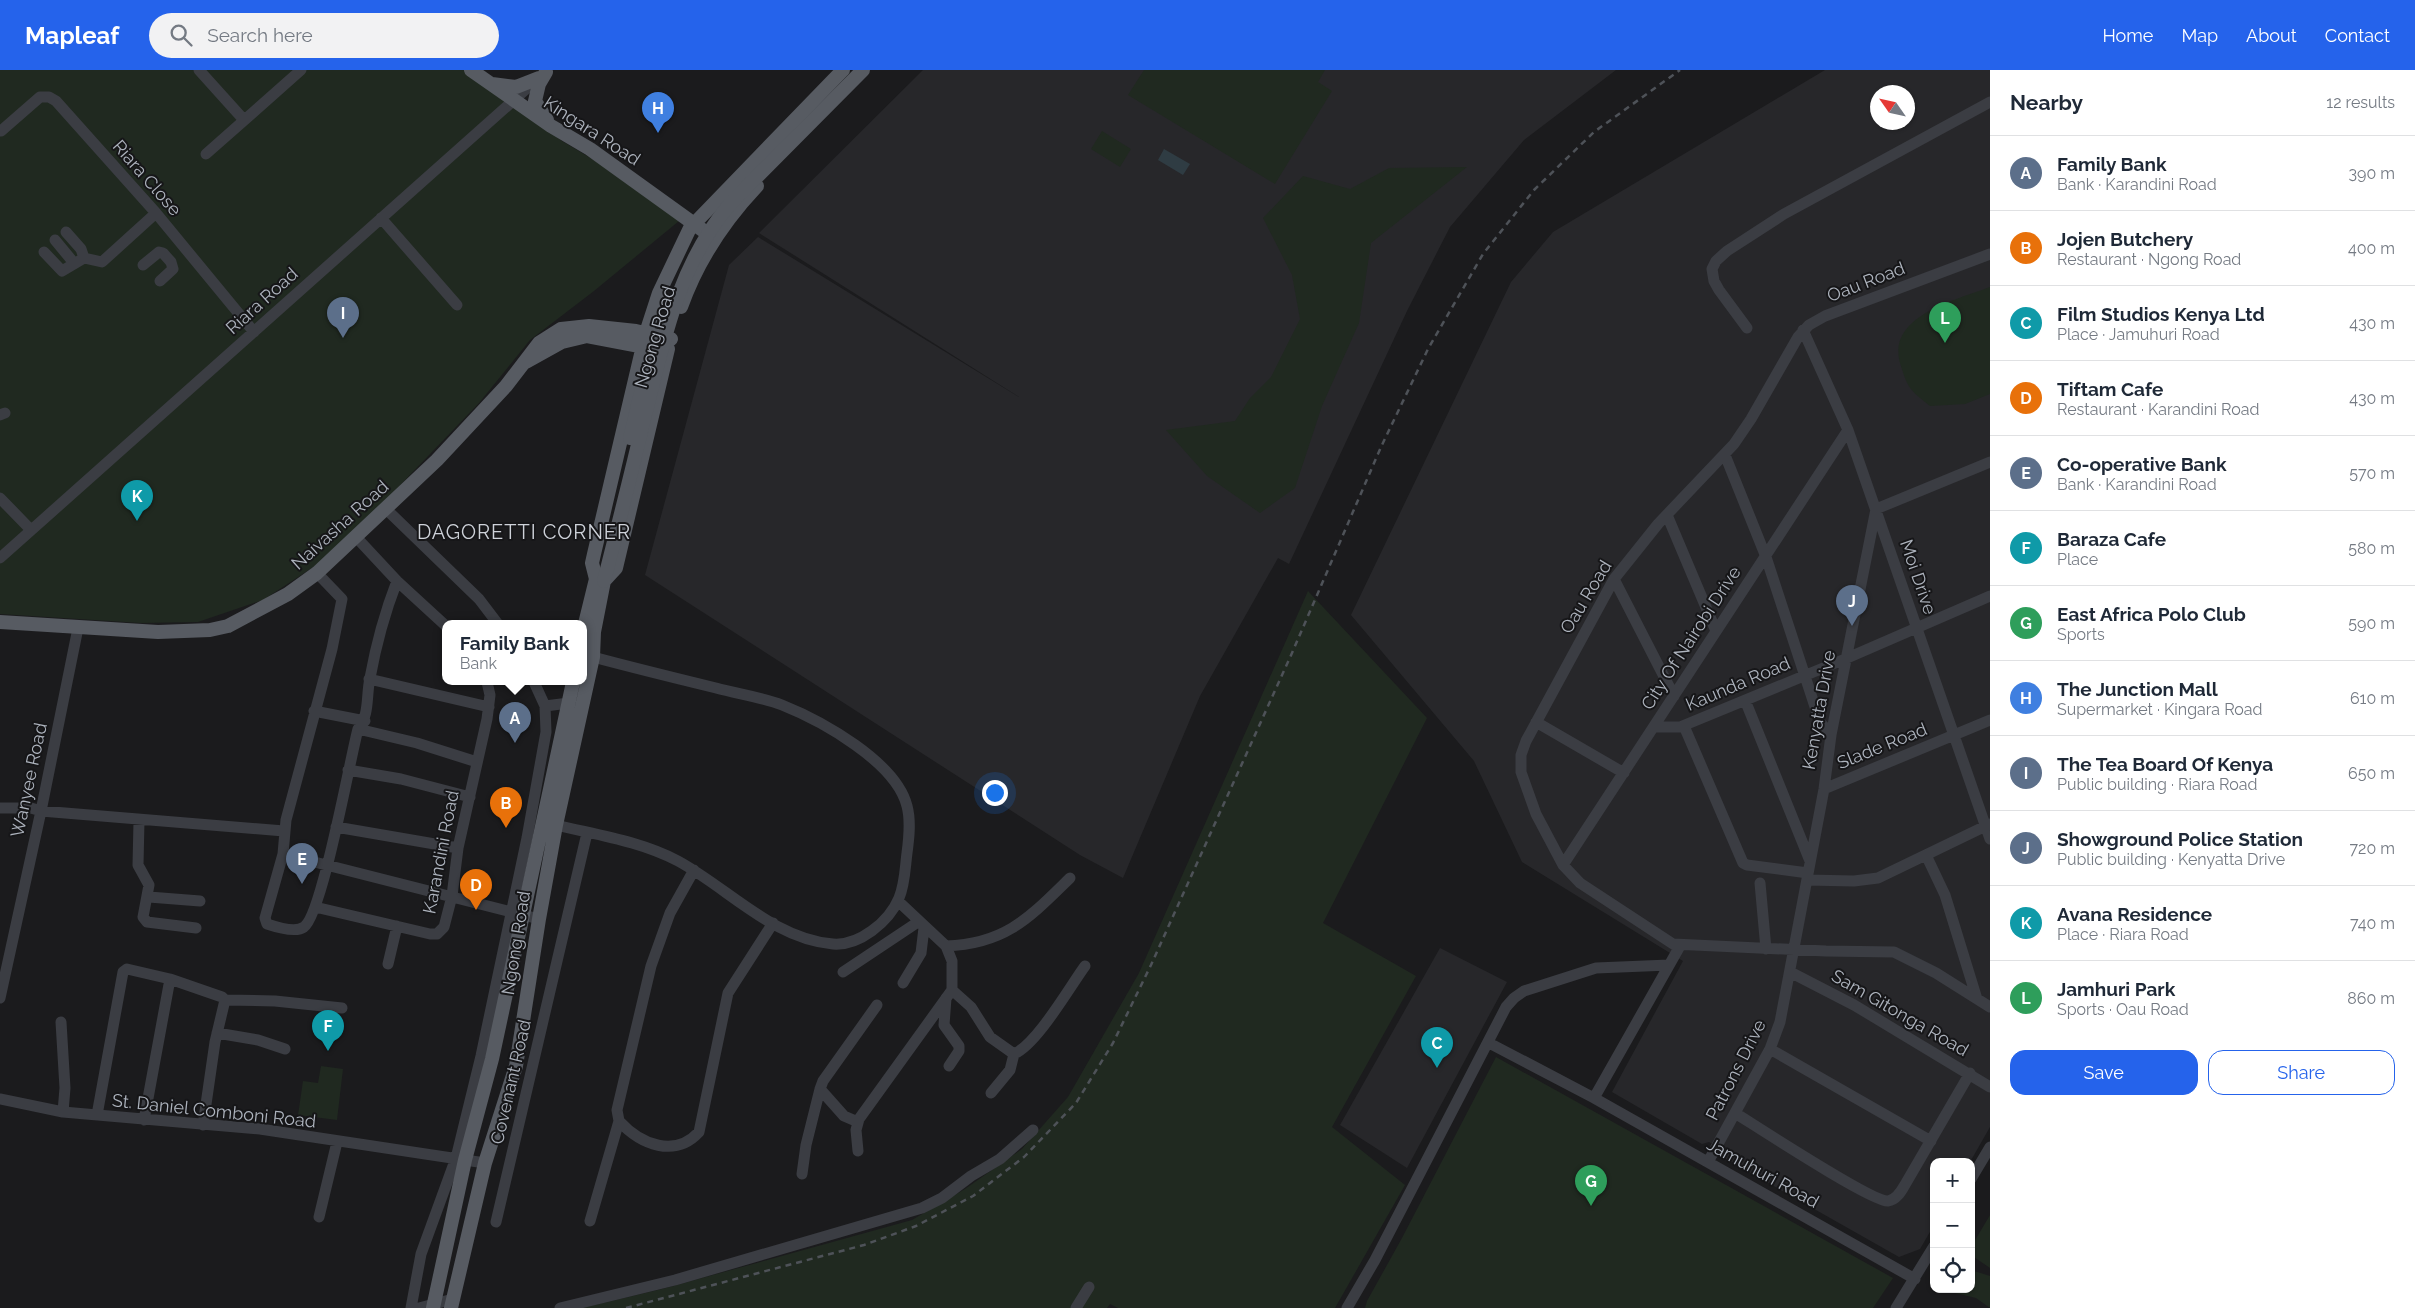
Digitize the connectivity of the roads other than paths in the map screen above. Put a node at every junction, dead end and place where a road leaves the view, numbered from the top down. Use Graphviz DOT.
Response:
graph roads {
  1 [pos="199,70"];
  2 [pos="301,70"];
  3 [pos="471,70"];
  4 [pos="843,70"];
  5 [pos="851,70"];
  6 [pos="865,70"];
  7 [pos="544,73"];
  8 [pos="489,83"];
  9 [pos="512,100"];
  10 [pos="1990,102"];
  11 [pos="244,120"];
  12 [pos="551,126"];
  13 [pos="1,131"];
  14 [pos="206,154"];
  15 [pos="156,213"];
  16 [pos="381,218"];
  17 [pos="693,223"];
  18 [pos="66,232"];
  19 [pos="715,239"];
  20 [pos="55,240"];
  21 [pos="187,250"];
  22 [pos="44,252"];
  23 [pos="1990,254"];
  24 [pos="79,261"];
  25 [pos="171,262"];
  26 [pos="143,265"];
  27 [pos="160,280"];
  28 [pos="457,305"];
  29 [pos="1747,328"];
  30 [pos="1803,330"];
  31 [pos="254,332"];
  32 [pos="668,338"];
  33 [pos="644,340"];
  34 [pos="664,352"];
  35 [pos="1848,430"];
  36 [pos="1725,455"];
  37 [pos="1990,462"];
  38 [pos="612,482"];
  39 [pos="636,487"];
  40 [pos="0,498"];
  41 [pos="386,509"];
  42 [pos="1876,509"];
  43 [pos="1667,516"];
  44 [pos="31,530"];
  45 [pos="356,537"];
  46 [pos="1766,557"];
  47 [pos="0,558"];
  48 [pos="317,573"];
  49 [pos="1614,579"];
  50 [pos="600,580"];
  51 [pos="397,581"];
  52 [pos="1990,596"];
  53 [pos="495,620"];
  54 [pos="587,620"];
  55 [pos="0,622"];
  56 [pos="442,622"];
  57 [pos="1917,626"];
  58 [pos="78,628"];
  59 [pos="1716,631"];
  60 [pos="593,658"];
  61 [pos="1845,659"];
  62 [pos="1804,675"];
  63 [pos="369,679"];
  64 [pos="487,685"];
  65 [pos="535,685"];
  66 [pos="572,685"];
  67 [pos="1674,696"];
  68 [pos="1745,700"];
  69 [pos="569,703"];
  70 [pos="545,706"];
  71 [pos="489,707"];
  72 [pos="314,711"];
  73 [pos="1990,720"];
  74 [pos="1536,722"];
  75 [pos="361,725"];
  76 [pos="1684,726"];
  77 [pos="1654,728"];
  78 [pos="545,730"];
  79 [pos="562,731"];
  80 [pos="1831,735"];
  81 [pos="1953,737"];
  82 [pos="477,762"];
  83 [pos="348,770"];
  84 [pos="1624,773"];
  85 [pos="1824,789"];
  86 [pos="470,797"];
  87 [pos="0,808"];
  88 [pos="41,811"];
  89 [pos="139,820"];
  90 [pos="556,825"];
  91 [pos="1988,825"];
  92 [pos="336,827"];
  93 [pos="284,831"];
  94 [pos="587,833"];
  95 [pos="1990,839"];
  96 [pos="458,848"];
  97 [pos="283,854"];
  98 [pos="1926,855"];
  99 [pos="1810,861"];
  100 [pos="1563,865"];
  101 [pos="328,866"];
  102 [pos="694,870"];
  103 [pos="1807,876"];
  104 [pos="1070,878"];
  105 [pos="1760,883"];
  106 [pos="452,896"];
  107 [pos="148,897"];
  108 [pos="200,901"];
  109 [pos="898,901"];
  110 [pos="315,907"];
  111 [pos="517,914"];
  112 [pos="538,919"];
  113 [pos="773,923"];
  114 [pos="921,925"];
  115 [pos="397,926"];
  116 [pos="196,928"];
  117 [pos="5,943"];
  118 [pos="946,946"];
  119 [pos="1680,946"];
  120 [pos="1766,949"];
  121 [pos="1793,950"];
  122 [pos="388,964"];
  123 [pos="1669,965"];
  124 [pos="1085,966"];
  125 [pos="843,972"];
  126 [pos="1790,972"];
  127 [pos="170,979"];
  128 [pos="903,983"];
  129 [pos="949,994"];
  130 [pos="0,998"];
  131 [pos="1977,999"];
  132 [pos="225,1000"];
  133 [pos="877,1005"];
  134 [pos="1990,1007"];
  135 [pos="342,1008"];
  136 [pos="61,1022"];
  137 [pos="217,1033"];
  138 [pos="1489,1042"];
  139 [pos="285,1049"];
  140 [pos="1770,1049"];
  141 [pos="1014,1054"];
  142 [pos="949,1066"];
  143 [pos="1970,1073"];
  144 [pos="1990,1087"];
  145 [pos="820,1089"];
  146 [pos="991,1093"];
  147 [pos="1594,1098"];
  148 [pos="0,1099"];
  149 [pos="63,1112"];
  150 [pos="1735,1113"];
  151 [pos="96,1115"];
  152 [pos="144,1120"];
  153 [pos="619,1121"];
  154 [pos="858,1122"];
  155 [pos="203,1125"];
  156 [pos="1033,1130"];
  157 [pos="1932,1141"];
  158 [pos="337,1142"];
  159 [pos="1990,1147"];
  160 [pos="858,1151"];
  161 [pos="461,1159"];
  162 [pos="1708,1162"];
  163 [pos="485,1163"];
  164 [pos="1975,1172"];
  165 [pos="802,1174"];
  166 [pos="319,1217"];
  167 [pos="590,1221"];
  168 [pos="496,1222"];
  169 [pos="1933,1248"];
  170 [pos="1915,1279"];
  171 [pos="1089,1287"];
  172 [pos="452,1304"];
  173 [pos="434,1306"];
  174 [pos="411,1308"];
  175 [pos="419,1308"];
  176 [pos="560,1308"];
  177 [pos="1076,1308"];
  178 [pos="1347,1308"];
  179 [pos="1896,1308"];
  1 -- 11 [label="street"];
  2 -- 11 [label="street"];
  3 -- 8 [label="main road, Kingara Road"];
  4 -- 17 [label="main road, Ngong Road"];
  5 -- 50 [label="main road, Ngong Road, bridge"];
  6 -- 19 [label="main road, Ngong Road"];
  6 -- 32 [label="main road, Ngong Road, bridge"];
  7 -- 8 [label="main road"];
  7 -- 9 [label="street, Riara Road"];
  7 -- 12 [label="main road"];
  8 -- 9 [label="main road, Kingara Road"];
  9 -- 12 [label="main road, Kingara Road"];
  9 -- 16 [label="street, Riara Road"];
  10 -- 29 [label="street"];
  11 -- 14 [label="street"];
  12 -- 17 [label="main road, Kingara Road"];
  13 -- 15 [label="street, Riara Close"];
  15 -- 21 [label="street, Riara Close"];
  15 -- 24 [label="street"];
  16 -- 28 [label="street"];
  16 -- 31 [label="street, Riara Road"];
  17 -- 19 [label="main road, Kingara Road"];
  17 -- 33 [label="main road, Ngong Road"];
  18 -- 24 [label="street"];
  19 -- 32 [label="main road, Ngong Road"];
  20 -- 24 [label="street"];
  21 -- 25 [label="street"];
  21 -- 31 [label="street, Riara Close"];
  22 -- 24 [label="street"];
  23 -- 30 [label="street, Oau Road"];
  25 -- 26 [label="street"];
  25 -- 27 [label="street"];
  30 -- 35 [label="street, Moi Drive"];
  30 -- 36 [label="street, Oau Road"];
  31 -- 44 [label="street, Riara Road"];
  32 -- 33 [label="main road"];
  32 -- 34 [label="main road, Ngong Road, bridge"];
  33 -- 34 [label="main road"];
  33 -- 38 [label="main road"];
  33 -- 41 [label="main road, Naivasha Road"];
  34 -- 39 [label="main road, Ngong Road"];
  34 -- 50 [label="main road, Ngong Road, bridge"];
  35 -- 42 [label="street, Moi Drive"];
  35 -- 46 [label="street, City Of Nairobi Drive"];
  36 -- 43 [label="street, Oau Road"];
  36 -- 46 [label="street"];
  37 -- 42 [label="street"];
  38 -- 39 [label="main road"];
  38 -- 50 [label="main road, Ngong Road"];
  39 -- 50 [label="main road, Ngong Road"];
  40 -- 44 [label="street"];
  41 -- 45 [label="main road, Naivasha Road"];
  41 -- 53 [label="street"];
  42 -- 57 [label="street, Moi Drive"];
  42 -- 61 [label="street, Kenyatta Drive"];
  43 -- 49 [label="street, Oau Road"];
  43 -- 59 [label="street"];
  44 -- 47 [label="street, Riara Road"];
  45 -- 48 [label="main road, Naivasha Road"];
  45 -- 51 [label="street"];
  46 -- 59 [label="street, City Of Nairobi Drive"];
  46 -- 62 [label="street"];
  48 -- 58 [label="main road, Naivasha Road"];
  48 -- 72 [label="street"];
  49 -- 67 [label="street"];
  49 -- 74 [label="street, Oau Road"];
  50 -- 54 [label="main road, Ngong Road"];
  50 -- 60 [label="main road, Ngong Road"];
  51 -- 56 [label="street"];
  51 -- 63 [label="street"];
  52 -- 57 [label="street, Kaunda Road"];
  55 -- 58 [label="main road, Naivasha Road"];
  57 -- 61 [label="street, Kaunda Road"];
  57 -- 81 [label="street, Moi Drive"];
  58 -- 88 [label="street, Wanyee Road"];
  59 -- 67 [label="street, City Of Nairobi Drive"];
  60 -- 90 [label="main road, Ngong Road"];
  60 -- 109 [label="street"];
  61 -- 62 [label="street, Kaunda Road"];
  61 -- 80 [label="street, Kenyatta Drive"];
  62 -- 68 [label="street, Kaunda Road"];
  62 -- 80 [label="street"];
  63 -- 71 [label="street"];
  63 -- 75 [label="street"];
  64 -- 71 [label="street, Karandini Road"];
  65 -- 70 [label="street"];
  66 -- 69 [label="main road, Ngong Road"];
  67 -- 77 [label="street, City Of Nairobi Drive"];
  68 -- 76 [label="street, Kaunda Road"];
  68 -- 99 [label="street"];
  69 -- 70 [label="street"];
  69 -- 79 [label="main road, Ngong Road"];
  70 -- 78 [label="street"];
  71 -- 82 [label="street, Karandini Road"];
  72 -- 75 [label="street"];
  72 -- 93 [label="street"];
  73 -- 81 [label="street, Slade Road"];
  74 -- 84 [label="street"];
  74 -- 100 [label="street, Oau Road"];
  75 -- 82 [label="street"];
  75 -- 83 [label="street"];
  76 -- 77 [label="street, Kaunda Road"];
  76 -- 103 [label="street"];
  77 -- 84 [label="street, City Of Nairobi Drive"];
  78 -- 79 [label="street"];
  78 -- 111 [label="street"];
  79 -- 111 [label="main road, Ngong Road"];
  80 -- 85 [label="street, Kenyatta Drive"];
  81 -- 85 [label="street, Slade Road"];
  81 -- 91 [label="street, Moi Drive"];
  82 -- 86 [label="street, Karandini Road"];
  83 -- 86 [label="street"];
  83 -- 92 [label="street"];
  84 -- 100 [label="street, City Of Nairobi Drive"];
  85 -- 99 [label="street, Kenyatta Drive"];
  86 -- 96 [label="street, Karandini Road"];
  87 -- 88 [label="street"];
  88 -- 89 [label="street"];
  88 -- 117 [label="street, Wanyee Road"];
  89 -- 93 [label="street"];
  89 -- 107 [label="street"];
  90 -- 94 [label="street"];
  90 -- 112 [label="main road, Ngong Road"];
  91 -- 95 [label="street, Moi Drive"];
  91 -- 98 [label="street"];
  92 -- 96 [label="street"];
  92 -- 101 [label="street"];
  93 -- 97 [label="street"];
  94 -- 102 [label="street"];
  94 -- 168 [label="street, Covenant Road"];
  96 -- 106 [label="street, Karandini Road"];
  97 -- 101 [label="street"];
  97 -- 110 [label="street"];
  98 -- 103 [label="street"];
  98 -- 131 [label="street"];
  99 -- 103 [label="street, Kenyatta Drive"];
  100 -- 119 [label="street, Oau Road"];
  101 -- 106 [label="street"];
  101 -- 110 [label="street"];
  102 -- 113 [label="street"];
  102 -- 153 [label="street"];
  103 -- 121 [label="street, Kenyatta Drive"];
  104 -- 118 [label="street"];
  105 -- 120 [label="street"];
  106 -- 111 [label="street"];
  106 -- 115 [label="street, Karandini Road"];
  107 -- 108 [label="street"];
  107 -- 116 [label="street"];
  109 -- 113 [label="street"];
  109 -- 114 [label="street"];
  110 -- 115 [label="street, Karandini Road"];
  111 -- 112 [label="street"];
  111 -- 161 [label="main road, Ngong Road"];
  112 -- 163 [label="main road, Ngong Road"];
  113 -- 153 [label="street"];
  114 -- 118 [label="street"];
  114 -- 125 [label="street"];
  114 -- 128 [label="street"];
  115 -- 122 [label="street"];
  117 -- 130 [label="street, Wanyee Road"];
  118 -- 129 [label="street"];
  119 -- 120 [label="street, Oau Road"];
  119 -- 123 [label="street"];
  120 -- 121 [label="street, Oau Road"];
  121 -- 126 [label="street, Patrons Drive"];
  121 -- 131 [label="street"];
  123 -- 138 [label="street"];
  123 -- 147 [label="street"];
  124 -- 141 [label="street"];
  126 -- 140 [label="street, Patrons Drive"];
  126 -- 143 [label="street, Sam Gitonga Road"];
  127 -- 132 [label="street"];
  127 -- 151 [label="street"];
  127 -- 152 [label="street"];
  129 -- 141 [label="street"];
  129 -- 142 [label="street"];
  129 -- 154 [label="street"];
  131 -- 134 [label="street"];
  132 -- 135 [label="street"];
  132 -- 137 [label="street"];
  133 -- 145 [label="street"];
  136 -- 149 [label="street"];
  137 -- 139 [label="street"];
  137 -- 155 [label="street"];
  138 -- 147 [label="street, Jamuhuri Road"];
  138 -- 178 [label="street"];
  140 -- 150 [label="street, Patrons Drive"];
  140 -- 157 [label="street"];
  141 -- 146 [label="street"];
  143 -- 144 [label="street, Sam Gitonga Road"];
  143 -- 157 [label="street"];
  145 -- 154 [label="street"];
  145 -- 165 [label="street"];
  147 -- 162 [label="street, Jamuhuri Road"];
  148 -- 149 [label="street, St. Daniel Comboni Road"];
  149 -- 151 [label="street, St. Daniel Comboni Road"];
  150 -- 157 [label="street"];
  150 -- 162 [label="street, Patrons Drive"];
  151 -- 152 [label="street, St. Daniel Comboni Road"];
  152 -- 155 [label="street, St. Daniel Comboni Road"];
  153 -- 167 [label="street"];
  154 -- 160 [label="street"];
  155 -- 158 [label="street, St. Daniel Comboni Road"];
  156 -- 176 [label="street"];
  158 -- 161 [label="street, St. Daniel Comboni Road"];
  158 -- 166 [label="street"];
  159 -- 164 [label="street"];
  161 -- 163 [label="street, St. Daniel Comboni Road"];
  161 -- 173 [label="main road, Ngong Road"];
  161 -- 174 [label="street"];
  162 -- 170 [label="street, Jamuhuri Road"];
  163 -- 172 [label="main road, Ngong Road"];
  169 -- 170 [label="street"];
  170 -- 179 [label="street"];
  171 -- 177 [label="street"];
  172 -- 173 [label="street"];
  173 -- 175 [label="street"];
}
